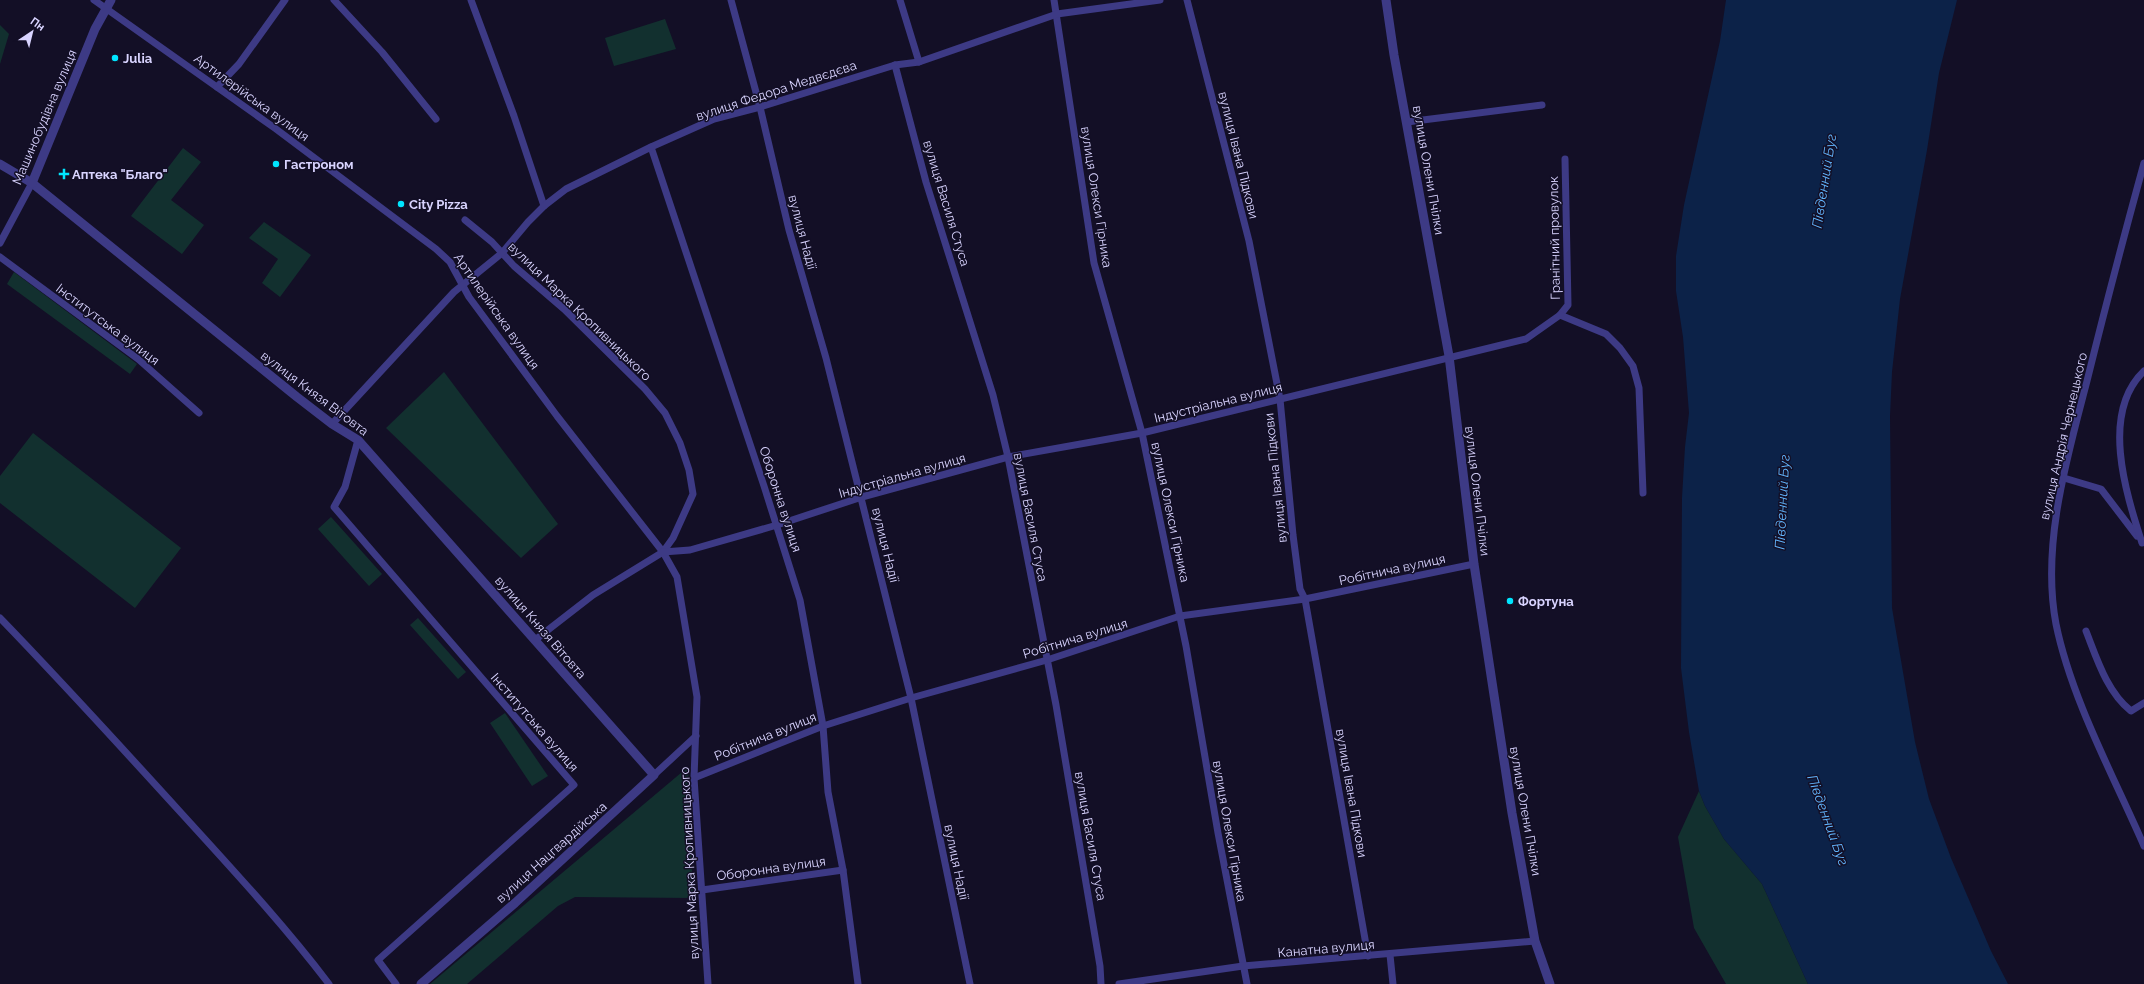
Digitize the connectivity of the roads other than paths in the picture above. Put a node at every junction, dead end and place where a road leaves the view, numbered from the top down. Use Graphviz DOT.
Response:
graph roads {
  1 [pos="94,0"];
  2 [pos="285,0"];
  3 [pos="334,0"];
  4 [pos="471,0"];
  5 [pos="732,0"];
  6 [pos="900,0"];
  7 [pos="1054,0"];
  8 [pos="1160,0"];
  9 [pos="1187,0"];
  10 [pos="1386,0"];
  11 [pos="108,4"];
  12 [pos="1057,14"];
  13 [pos="919,62"];
  14 [pos="895,65"];
  15 [pos="217,87"];
  16 [pos="1542,105"];
  17 [pos="760,107"];
  18 [pos="436,119"];
  19 [pos="1407,122"];
  20 [pos="650,147"];
  21 [pos="1565,158"];
  22 [pos="2144,163"];
  23 [pos="0,164"];
  24 [pos="32,183"];
  25 [pos="544,206"];
  26 [pos="465,220"];
  27 [pos="0,244"];
  28 [pos="502,253"];
  29 [pos="0,257"];
  30 [pos="461,285"];
  31 [pos="1560,315"];
  32 [pos="1449,356"];
  33 [pos="2144,371"];
  34 [pos="1280,399"];
  35 [pos="199,413"];
  36 [pos="332,424"];
  37 [pos="1142,432"];
  38 [pos="358,440"];
  39 [pos="1008,457"];
  40 [pos="2064,478"];
  41 [pos="1643,493"];
  42 [pos="862,497"];
  43 [pos="777,525"];
  44 [pos="2143,544"];
  45 [pos="663,552"];
  46 [pos="1474,564"];
  47 [pos="1305,598"];
  48 [pos="1180,616"];
  49 [pos="0,618"];
  50 [pos="2086,631"];
  51 [pos="535,640"];
  52 [pos="1047,660"];
  53 [pos="912,698"];
  54 [pos="2144,703"];
  55 [pos="823,726"];
  56 [pos="696,736"];
  57 [pos="654,775"];
  58 [pos="694,778"];
  59 [pos="2144,846"];
  60 [pos="843,870"];
  61 [pos="702,890"];
  62 [pos="1535,941"];
  63 [pos="1390,955"];
  64 [pos="1368,956"];
  65 [pos="1243,966"];
  66 [pos="329,984"];
  67 [pos="396,984"];
  68 [pos="421,984"];
  69 [pos="708,984"];
  70 [pos="858,984"];
  71 [pos="970,984"];
  72 [pos="1102,984"];
  73 [pos="1119,984"];
  74 [pos="1247,984"];
  75 [pos="1393,984"];
  76 [pos="1550,984"];
  1 -- 11 [label="street, Артилерійська вулиця"];
  2 -- 15 [label="street"];
  3 -- 18 [label="street"];
  4 -- 25 [label="street"];
  5 -- 17 [label="street, вулиця Надії"];
  6 -- 13 [label="street"];
  7 -- 12 [label="street, вулиця Олекси Гірника"];
  8 -- 12 [label="street, вулиця Федора Медвєдєва"];
  9 -- 34 [label="street, вулиця Івана Підкови"];
  10 -- 19 [label="street, вулиця Олени Пчілки"];
  11 -- 15 [label="street, Артилерійська вулиця"];
  11 -- 24 [label="street, Машинобудівна вулиця"];
  12 -- 13 [label="street, вулиця Федора Медвєдєва"];
  12 -- 37 [label="street, вулиця Олекси Гірника"];
  13 -- 14 [label="street, вулиця Федора Медвєдєва"];
  14 -- 17 [label="street, вулиця Федора Медвєдєва"];
  14 -- 39 [label="street, вулиця Василя Стуса"];
  15 -- 30 [label="street, Артилерійська вулиця"];
  16 -- 19 [label="street"];
  17 -- 20 [label="street, вулиця Федора Медвєдєва"];
  17 -- 42 [label="street, вулиця Надії"];
  19 -- 32 [label="street, вулиця Олени Пчілки"];
  20 -- 25 [label="street, вулиця Федора Медвєдєва"];
  20 -- 43 [label="street, Оборонна вулиця"];
  21 -- 31 [label="street, Гранітний провулок"];
  22 -- 40 [label="street, вулиця Андрія Чернецького"];
  23 -- 24 [label="street, вулиця Князя Вітовта"];
  24 -- 27 [label="street, Машинобудівна вулиця"];
  24 -- 36 [label="street, вулиця Князя Вітовта"];
  25 -- 28 [label="street, вулиця Федора Медвєдєва"];
  26 -- 28 [label="street, вулиця Марка Кропивницького"];
  28 -- 30 [label="street, вулиця Федора Медвєдєва"];
  28 -- 45 [label="street, вулиця Марка Кропивницького"];
  29 -- 35 [label="street, Інститутська вулиця"];
  30 -- 36 [label="street, вулиця Федора Медвєдєва"];
  30 -- 45 [label="street, Артилерійська вулиця"];
  31 -- 32 [label="street, Індустріальна вулиця"];
  31 -- 41 [label="street"];
  32 -- 34 [label="street, Індустріальна вулиця"];
  32 -- 46 [label="street, вулиця Олени Пчілки"];
  33 -- 44 [label="street"];
  34 -- 37 [label="street, Індустріальна вулиця"];
  34 -- 47 [label="street, вулиця Івана Підкови"];
  36 -- 38 [label="street, вулиця Князя Вітовта"];
  37 -- 39 [label="street, Індустріальна вулиця"];
  37 -- 48 [label="street, вулиця Олекси Гірника"];
  38 -- 51 [label="street, вулиця Князя Вітовта"];
  38 -- 67 [label="street, Інститутська вулиця"];
  39 -- 42 [label="street, Індустріальна вулиця"];
  39 -- 52 [label="street, вулиця Василя Стуса"];
  40 -- 44 [label="street"];
  40 -- 59 [label="street, вулиця Андрія Чернецького"];
  42 -- 43 [label="street, Індустріальна вулиця"];
  42 -- 53 [label="street, вулиця Надії"];
  43 -- 45 [label="street, Індустріальна вулиця"];
  43 -- 55 [label="street, Оборонна вулиця"];
  45 -- 51 [label="street"];
  45 -- 56 [label="street, вулиця Марка Кропивницького"];
  46 -- 47 [label="street, Робітнича вулиця"];
  46 -- 62 [label="street, вулиця Олени Пчілки"];
  47 -- 48 [label="street, Робітнича вулиця"];
  47 -- 64 [label="street, вулиця Івана Підкови"];
  48 -- 52 [label="street, Робітнича вулиця"];
  48 -- 65 [label="street, вулиця Олекси Гірника"];
  49 -- 66 [label="street"];
  50 -- 54 [label="street"];
  51 -- 57 [label="street, вулиця Князя Вітовта"];
  52 -- 53 [label="street, Робітнича вулиця"];
  52 -- 72 [label="street, вулиця Василя Стуса"];
  53 -- 55 [label="street, Робітнича вулиця"];
  53 -- 71 [label="street, вулиця Надії"];
  55 -- 58 [label="street, Робітнича вулиця"];
  55 -- 60 [label="street, Оборонна вулиця"];
  56 -- 57 [label="street, вулиця Нацгвардійська"];
  56 -- 58 [label="street, вулиця Марка Кропивницького"];
  57 -- 68 [label="street, вулиця Нацгвардійська"];
  58 -- 61 [label="street, вулиця Марка Кропивницького"];
  60 -- 61 [label="street, Оборонна вулиця"];
  60 -- 70 [label="street, Оборонна вулиця"];
  61 -- 69 [label="street, вулиця Марка Кропивницького"];
  62 -- 63 [label="street, Канатна вулиця"];
  62 -- 76 [label="street, вулиця Олени Пчілки"];
  63 -- 64 [label="street, Канатна вулиця"];
  63 -- 75 [label="street"];
  64 -- 65 [label="street, Канатна вулиця"];
  65 -- 73 [label="street, Канатна вулиця"];
  65 -- 74 [label="street, вулиця Олекси Гірника"];
}
